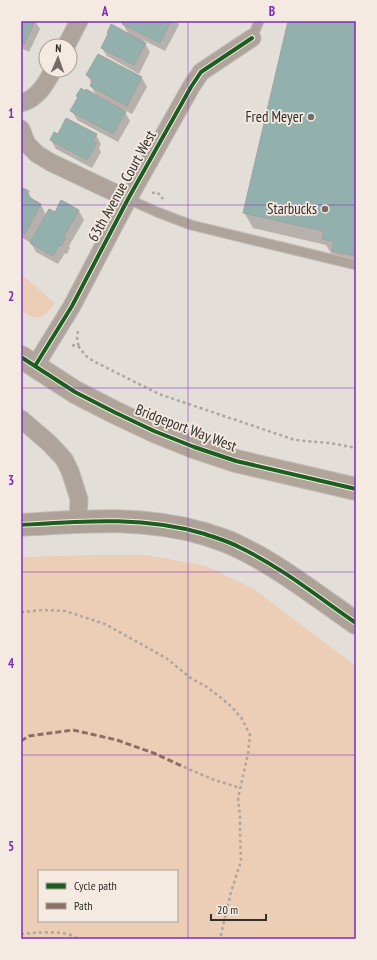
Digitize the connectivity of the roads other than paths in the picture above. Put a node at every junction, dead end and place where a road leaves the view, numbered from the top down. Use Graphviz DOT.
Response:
graph roads {
  1 [pos="79,21"];
  2 [pos="259,21"];
  3 [pos="70,38"];
  4 [pos="252,38"];
  5 [pos="48,78"];
  6 [pos="21,103"];
  7 [pos="21,129"];
  8 [pos="128,199"];
  9 [pos="356,265"];
  10 [pos="28,361"];
  11 [pos="21,419"];
  12 [pos="356,488"];
  13 [pos="78,521"];
  14 [pos="21,525"];
  15 [pos="356,623"];
  1 -- 3 [label="street"];
  2 -- 4 [label="lane"];
  4 -- 8 [label="street, 63th Avenue Court West"];
  5 -- 6 [label="street"];
  7 -- 8 [label="street"];
  8 -- 9 [label="lane"];
  8 -- 10 [label="street, 63th Avenue Court West"];
  10 -- 12 [label="main road, Bridgeport Way West"];
  11 -- 13 [label="street"];
  13 -- 14 [label="street"];
  13 -- 15 [label="street"];
}
